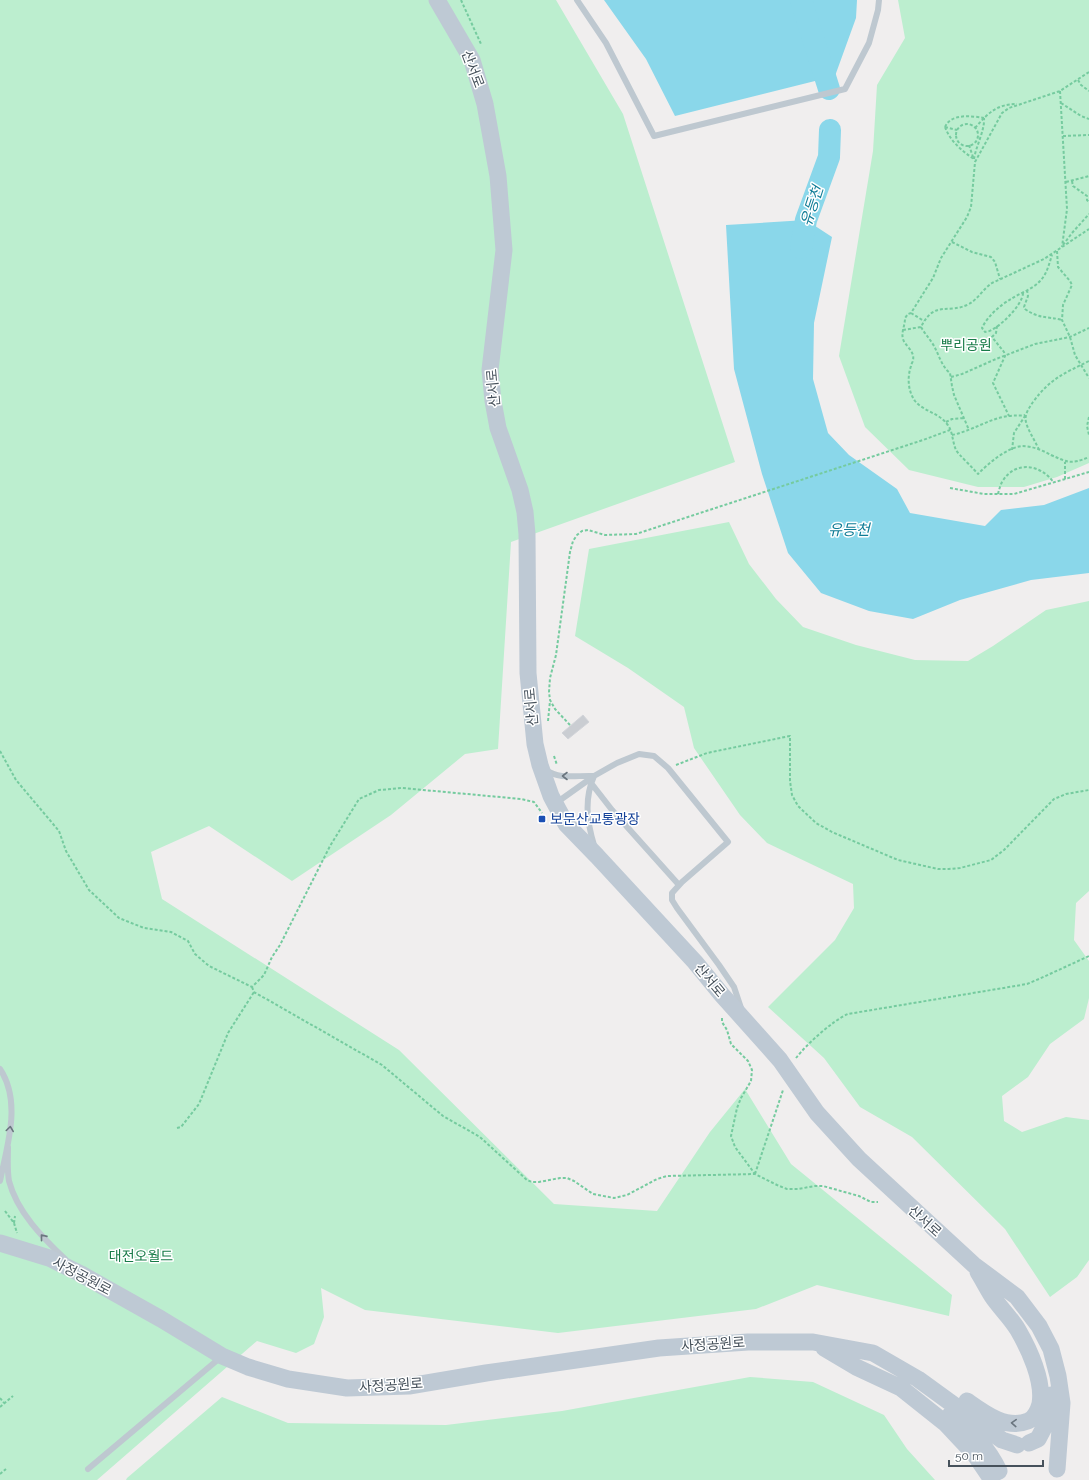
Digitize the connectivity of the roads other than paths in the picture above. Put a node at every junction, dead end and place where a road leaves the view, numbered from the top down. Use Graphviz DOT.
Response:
graph roads {
  1 [pos="437,0"];
  2 [pos="577,0"];
  3 [pos="879,0"];
  4 [pos="540,765"];
  5 [pos="594,776"];
  6 [pos="591,783"];
  7 [pos="556,803"];
  8 [pos="597,856"];
  9 [pos="679,886"];
  10 [pos="746,1022"];
  11 [pos="0,1069"];
  12 [pos="8,1147"];
  13 [pos="0,1181"];
  14 [pos="0,1243"];
  15 [pos="974,1265"];
  16 [pos="80,1274"];
  17 [pos="813,1342"];
  18 [pos="873,1353"];
  19 [pos="222,1356"];
  20 [pos="1023,1444"];
  21 [pos="88,1469"];
  22 [pos="1057,1476"];
  23 [pos="997,1477"];
  1 -- 4 [label="street, 산서로"];
  2 -- 3 [label="lane"];
  5 -- 4 [label="lane, one-way"];
  4 -- 7 [label="street, 산서로"];
  5 -- 6 [label="lane"];
  5 -- 7 [label="lane"];
  5 -- 9 [label="lane"];
  6 -- 8 [label="lane"];
  6 -- 9 [label="lane"];
  7 -- 8 [label="street, 산서로"];
  8 -- 10 [label="street, 산서로"];
  9 -- 10 [label="lane"];
  10 -- 15 [label="street, 산서로"];
  12 -- 11 [label="lane, one-way"];
  12 -- 13 [label="lane"];
  16 -- 12 [label="lane, one-way"];
  14 -- 16 [label="street, 사정공원로"];
  15 -- 18 [label="street, one-way"];
  15 -- 20 [label="street, 산서로"];
  15 -- 22 [label="street, 산서로"];
  16 -- 19 [label="street, 사정공원로"];
  17 -- 18 [label="street, 사정공원로"];
  17 -- 19 [label="street, 사정공원로"];
  17 -- 23 [label="street"];
  18 -- 20 [label="street, 사정공원로"];
  19 -- 21 [label="lane"];
  20 -- 22 [label="street, 사정공원로"];
  20 -- 23 [label="street, 산서로"];
}
